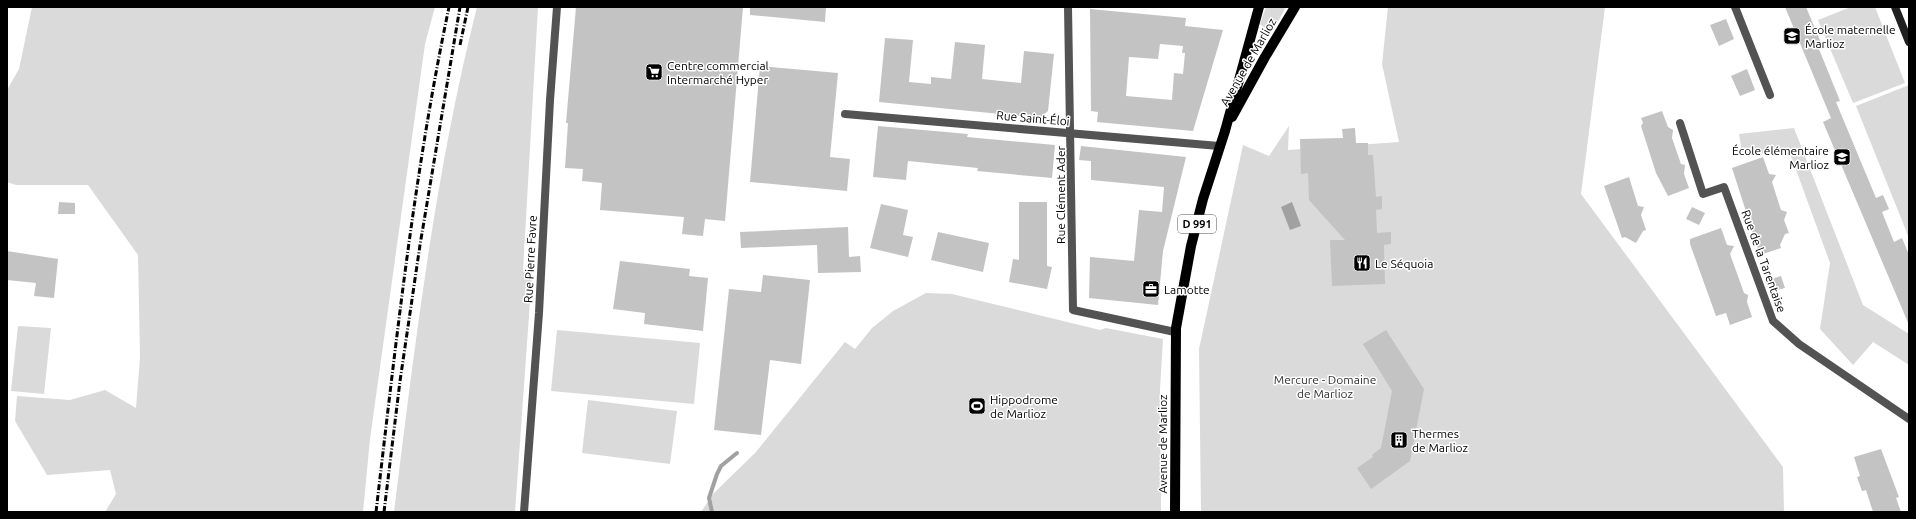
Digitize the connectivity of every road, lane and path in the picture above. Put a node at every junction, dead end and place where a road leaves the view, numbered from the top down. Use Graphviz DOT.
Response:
graph roads {
  1 [pos="557,7"];
  2 [pos="1068,7"];
  3 [pos="1259,7"];
  4 [pos="1295,7"];
  5 [pos="1735,7"];
  6 [pos="1895,7"];
  7 [pos="1909,42"];
  8 [pos="1770,96"];
  9 [pos="845,114"];
  10 [pos="1680,124"];
  11 [pos="1225,131"];
  12 [pos="1072,133"];
  13 [pos="1219,146"];
  14 [pos="1182,303"];
  15 [pos="1175,332"];
  16 [pos="1175,376"];
  17 [pos="1909,419"];
  18 [pos="524,512"];
  19 [pos="1175,512"];
  1 -- 18 [label="street, Rue Pierre Favre"];
  2 -- 12 [label="street, Rue Clément Ader"];
  3 -- 11 [label="main road, Avenue de Marlioz / D 991"];
  4 -- 11 [label="main road, Avenue de Marlioz / D 991"];
  5 -- 8 [label="street"];
  6 -- 7 [label="street"];
  9 -- 12 [label="street, Rue Saint-Éloi"];
  10 -- 17 [label="street, Rue de la Tarentaise"];
  11 -- 13 [label="main road, Avenue de Marlioz / D 991"];
  12 -- 13 [label="street, Rue Saint-Éloi"];
  12 -- 15 [label="street, Rue Clément Ader"];
  13 -- 14 [label="main road, Avenue de Marlioz / D 991"];
  14 -- 15 [label="main road, Avenue de Marlioz"];
  14 -- 16 [label="main road, Avenue de Marlioz"];
  15 -- 16 [label="main road, Avenue de Marlioz"];
  16 -- 19 [label="main road, Avenue de Marlioz"];
}
